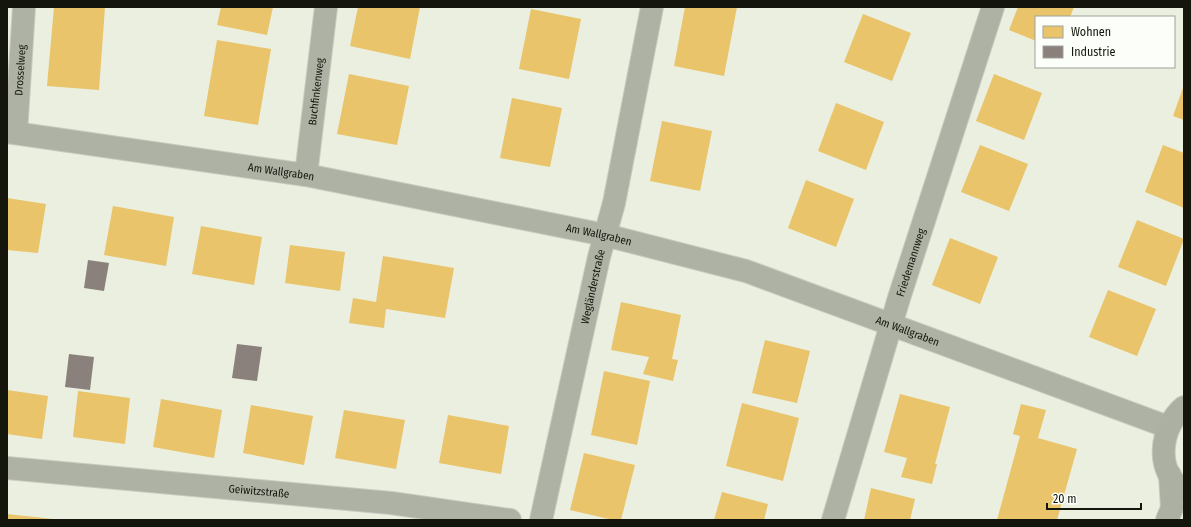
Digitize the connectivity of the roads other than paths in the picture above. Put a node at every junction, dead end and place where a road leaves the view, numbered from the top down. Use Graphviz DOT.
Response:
graph roads {
  1 [pos="24,7"];
  2 [pos="326,7"];
  3 [pos="652,7"];
  4 [pos="993,7"];
  5 [pos="11,132"];
  6 [pos="306,175"];
  7 [pos="605,235"];
  8 [pos="891,324"];
  9 [pos="1184,407"];
  10 [pos="1168,427"];
  11 [pos="7,468"];
  12 [pos="1177,483"];
  13 [pos="510,520"];
  14 [pos="541,520"];
  15 [pos="833,520"];
  16 [pos="1167,520"];
  1 -- 5 [label="street, Drosselweg"];
  2 -- 6 [label="street, Buchfinkenweg"];
  3 -- 7 [label="street, Wegländerstraße"];
  4 -- 8 [label="street, Friedemannweg"];
  5 -- 6 [label="street, Am Wallgraben"];
  6 -- 7 [label="street, Am Wallgraben"];
  7 -- 8 [label="street, Am Wallgraben"];
  7 -- 14 [label="street, Wegländerstraße"];
  8 -- 10 [label="street, Am Wallgraben"];
  8 -- 15 [label="street, Friedemannweg"];
  9 -- 10 [label="main road"];
  10 -- 12 [label="main road"];
  11 -- 13 [label="street, Geiwitzstraße"];
  12 -- 16 [label="main road"];
}
